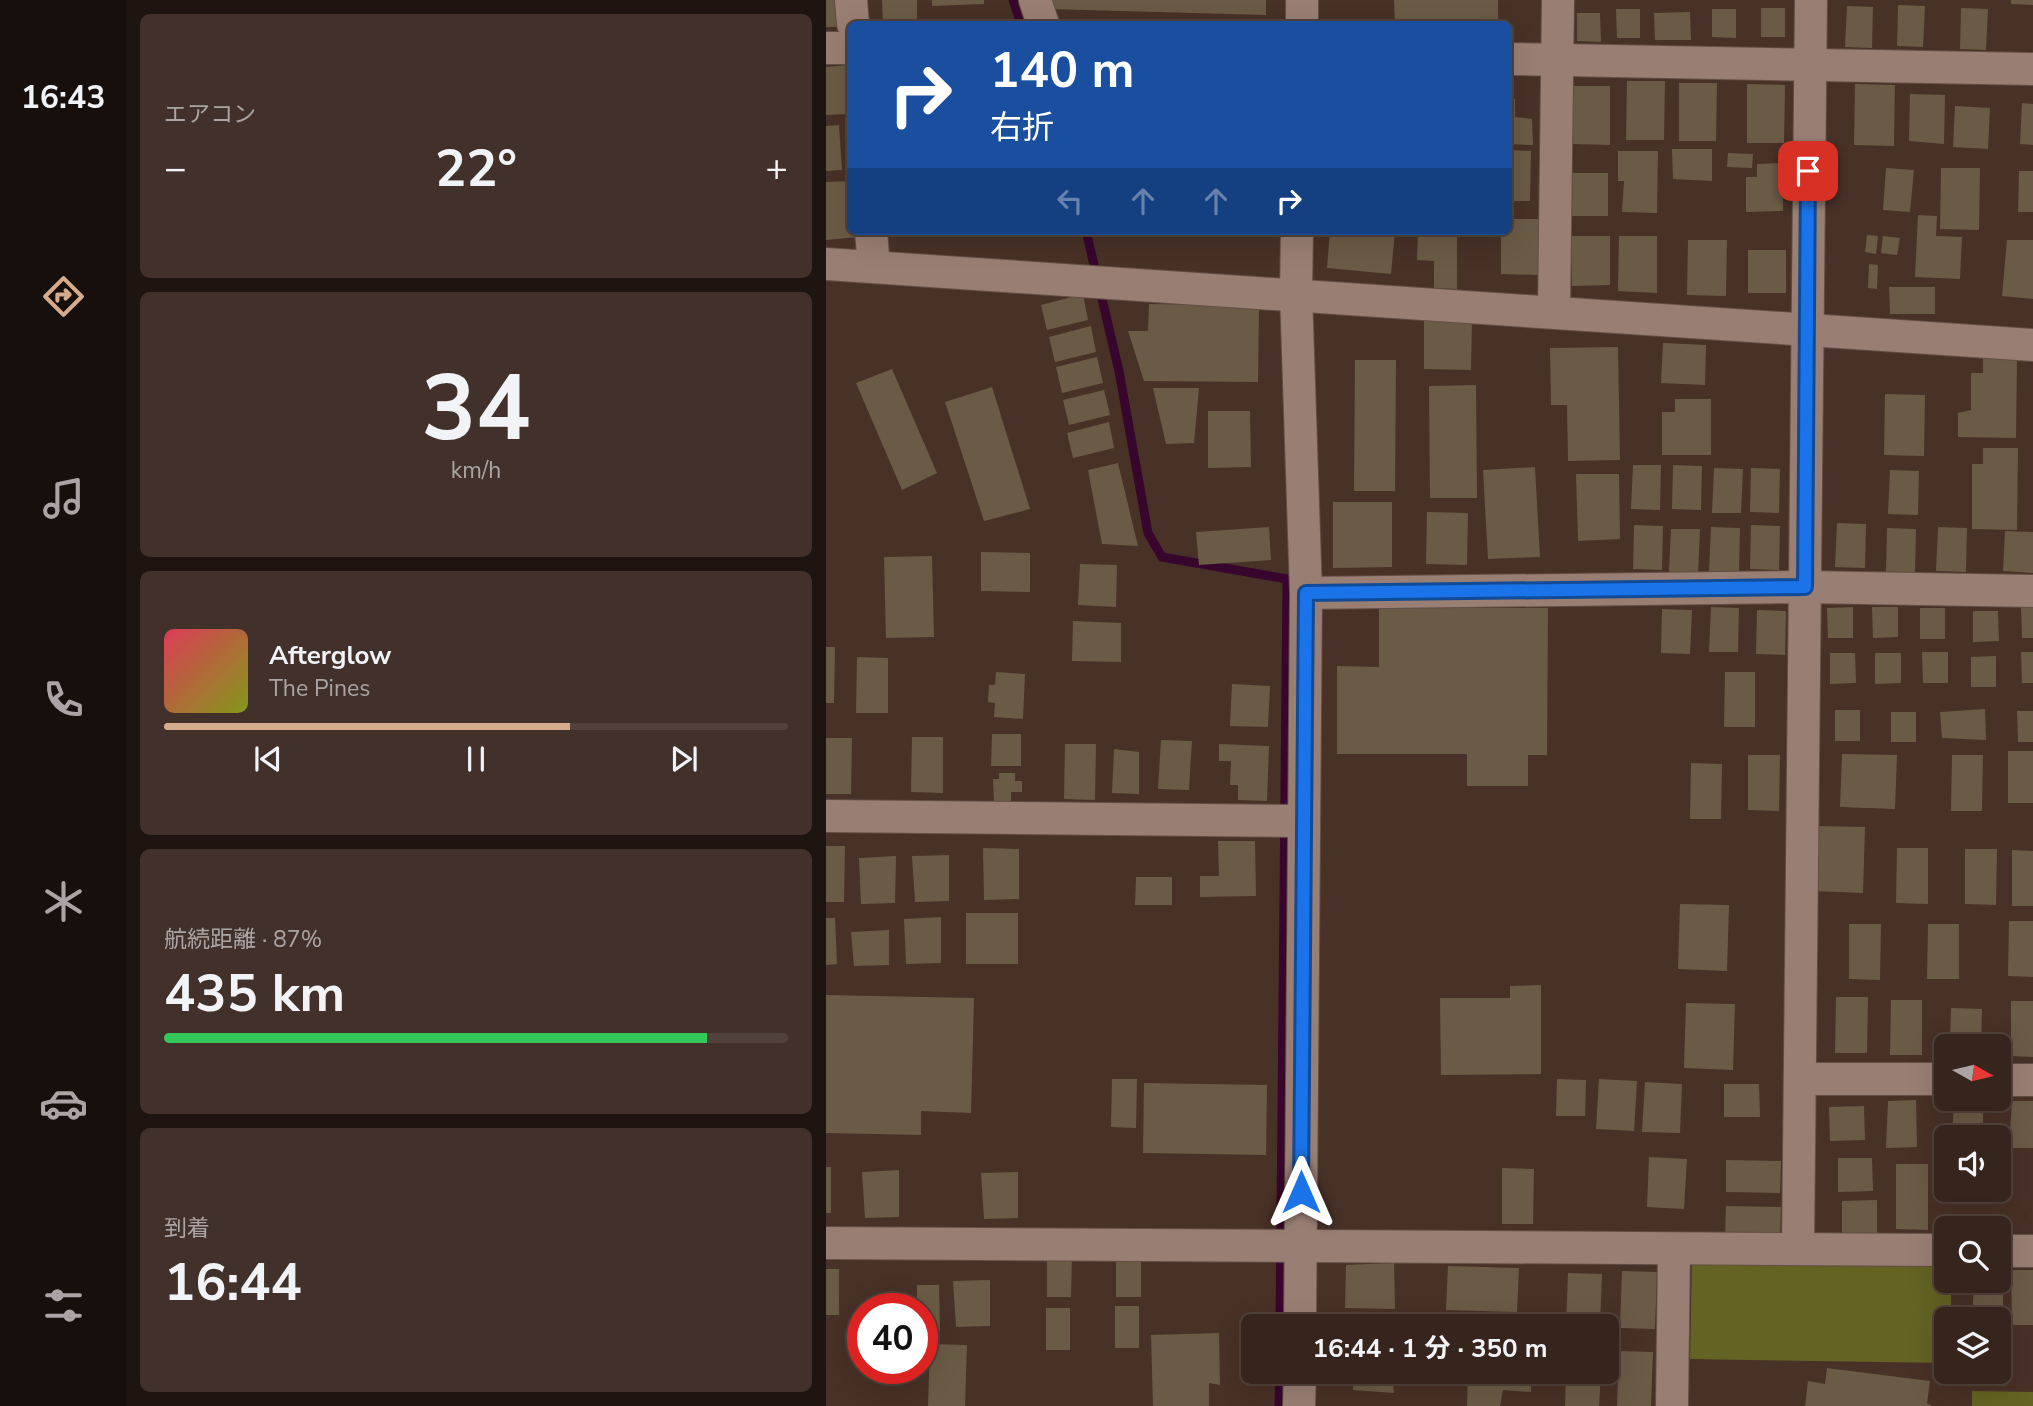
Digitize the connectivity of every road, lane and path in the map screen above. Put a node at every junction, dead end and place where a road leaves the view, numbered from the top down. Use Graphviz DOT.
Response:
graph roads {
  1 [pos="851,0"];
  2 [pos="1035,0"];
  3 [pos="1303,0"];
  4 [pos="1558,0"];
  5 [pos="1811,0"];
  6 [pos="853,21"];
  7 [pos="1042,21"];
  8 [pos="1302,21"];
  9 [pos="826,48"];
  10 [pos="847,48"];
  11 [pos="1512,60"];
  12 [pos="1557,60"];
  13 [pos="1810,65"];
  14 [pos="2033,69"];
  15 [pos="871,235"];
  16 [pos="1297,235"];
  17 [pos="826,264"];
  18 [pos="874,267"];
  19 [pos="1296,293"];
  20 [pos="1554,311"];
  21 [pos="1805,330"];
  22 [pos="2033,345"];
  23 [pos="1805,587"];
  24 [pos="2033,591"];
  25 [pos="1306,593"];
  26 [pos="826,816"];
  27 [pos="1304,821"];
  28 [pos="1800,1079"];
  29 [pos="1934,1079"];
  30 [pos="2011,1080"];
  31 [pos="2033,1080"];
  32 [pos="826,1243"];
  33 [pos="1301,1245"];
  34 [pos="1674,1249"];
  35 [pos="1798,1249"];
  36 [pos="1934,1250"];
  37 [pos="2011,1251"];
  38 [pos="2033,1251"];
  39 [pos="1300,1314"];
  40 [pos="1300,1384"];
  41 [pos="1299,1406"];
  42 [pos="1672,1406"];
  1 -- 6 [label="street"];
  2 -- 7 [label="street"];
  3 -- 8 [label="street"];
  4 -- 12 [label="street"];
  5 -- 13 [label="street"];
  9 -- 10 [label="street"];
  11 -- 12 [label="street"];
  12 -- 13 [label="street"];
  12 -- 20 [label="street"];
  13 -- 14 [label="street"];
  13 -- 21 [label="street"];
  15 -- 18 [label="street"];
  16 -- 19 [label="street"];
  17 -- 18 [label="street"];
  18 -- 19 [label="street"];
  19 -- 20 [label="street"];
  19 -- 25 [label="street"];
  20 -- 21 [label="street"];
  21 -- 22 [label="street"];
  21 -- 23 [label="street"];
  23 -- 24 [label="street"];
  23 -- 25 [label="street"];
  23 -- 28 [label="street"];
  25 -- 27 [label="street"];
  26 -- 27 [label="street"];
  27 -- 33 [label="street"];
  28 -- 29 [label="street"];
  28 -- 35 [label="street"];
  30 -- 31 [label="street"];
  32 -- 33 [label="street"];
  33 -- 34 [label="street"];
  33 -- 39 [label="street"];
  34 -- 35 [label="street"];
  34 -- 42 [label="street"];
  35 -- 36 [label="street"];
  37 -- 38 [label="street"];
  40 -- 41 [label="street"];
}
